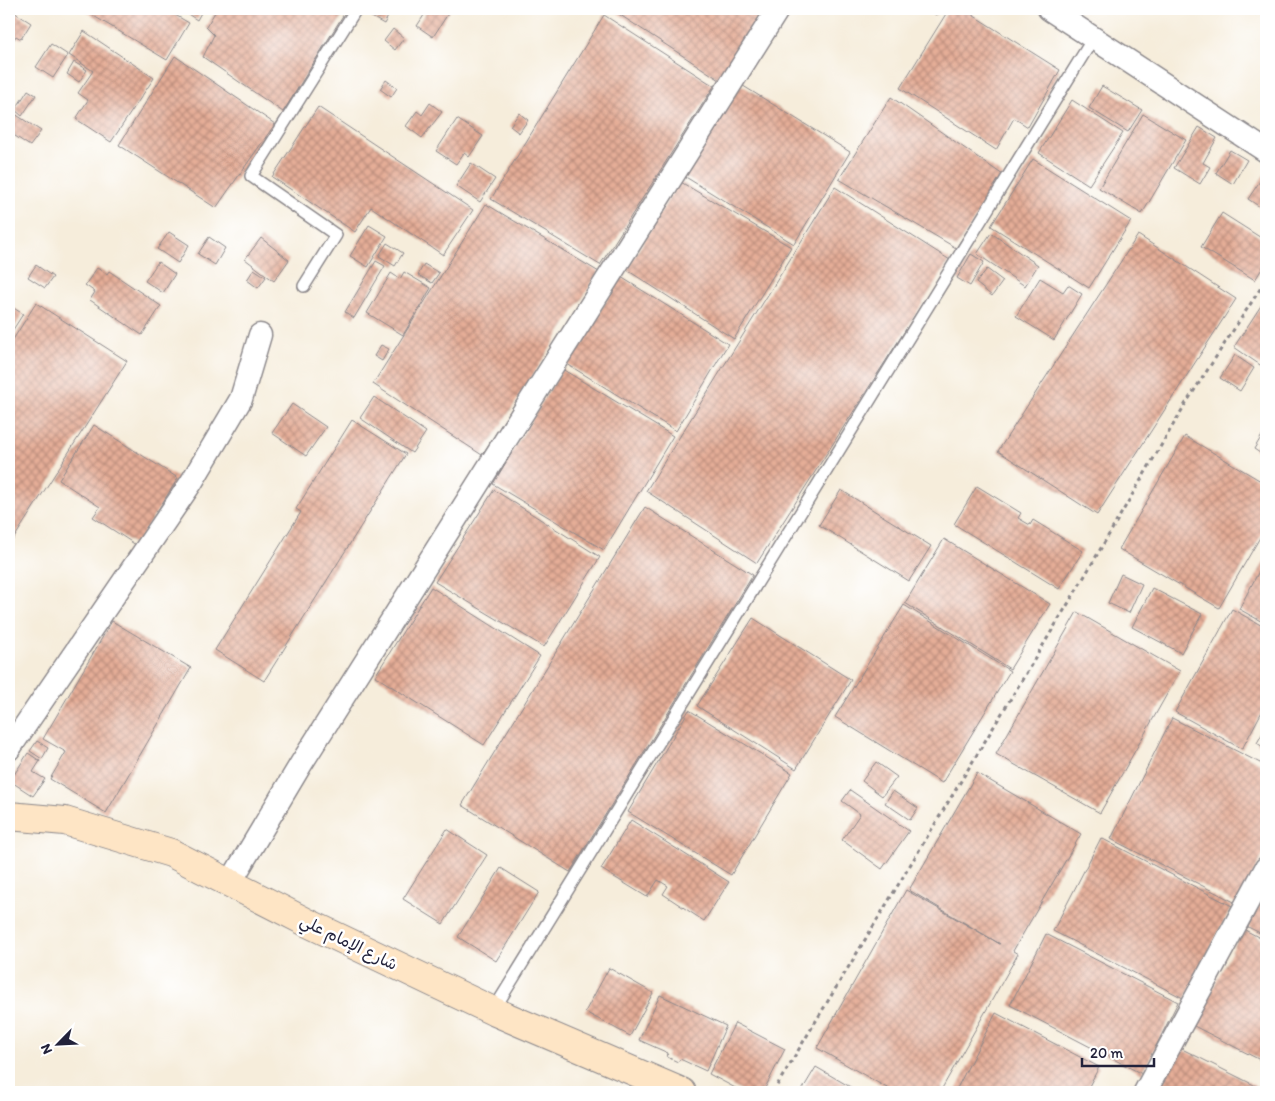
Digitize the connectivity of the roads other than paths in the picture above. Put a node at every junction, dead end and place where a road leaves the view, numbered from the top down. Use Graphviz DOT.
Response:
graph roads {
  1 [pos="356,9"];
  2 [pos="778,9"];
  3 [pos="1049,9"];
  4 [pos="1094,37"];
  5 [pos="1266,151"];
  6 [pos="304,286"];
  7 [pos="260,335"];
  8 [pos="9,749"];
  9 [pos="9,816"];
  10 [pos="1266,868"];
  11 [pos="230,883"];
  12 [pos="493,1011"];
  13 [pos="682,1092"];
  14 [pos="1145,1092"];
  1 -- 6 [label="lane"];
  2 -- 11 [label="street"];
  3 -- 4 [label="street"];
  4 -- 5 [label="street"];
  4 -- 12 [label="lane"];
  7 -- 8 [label="street"];
  9 -- 11 [label="street, شارع الإمام علي"];
  10 -- 14 [label="street"];
  11 -- 12 [label="street, شارع الإمام علي"];
  12 -- 13 [label="street, شارع الإمام علي"];
}
